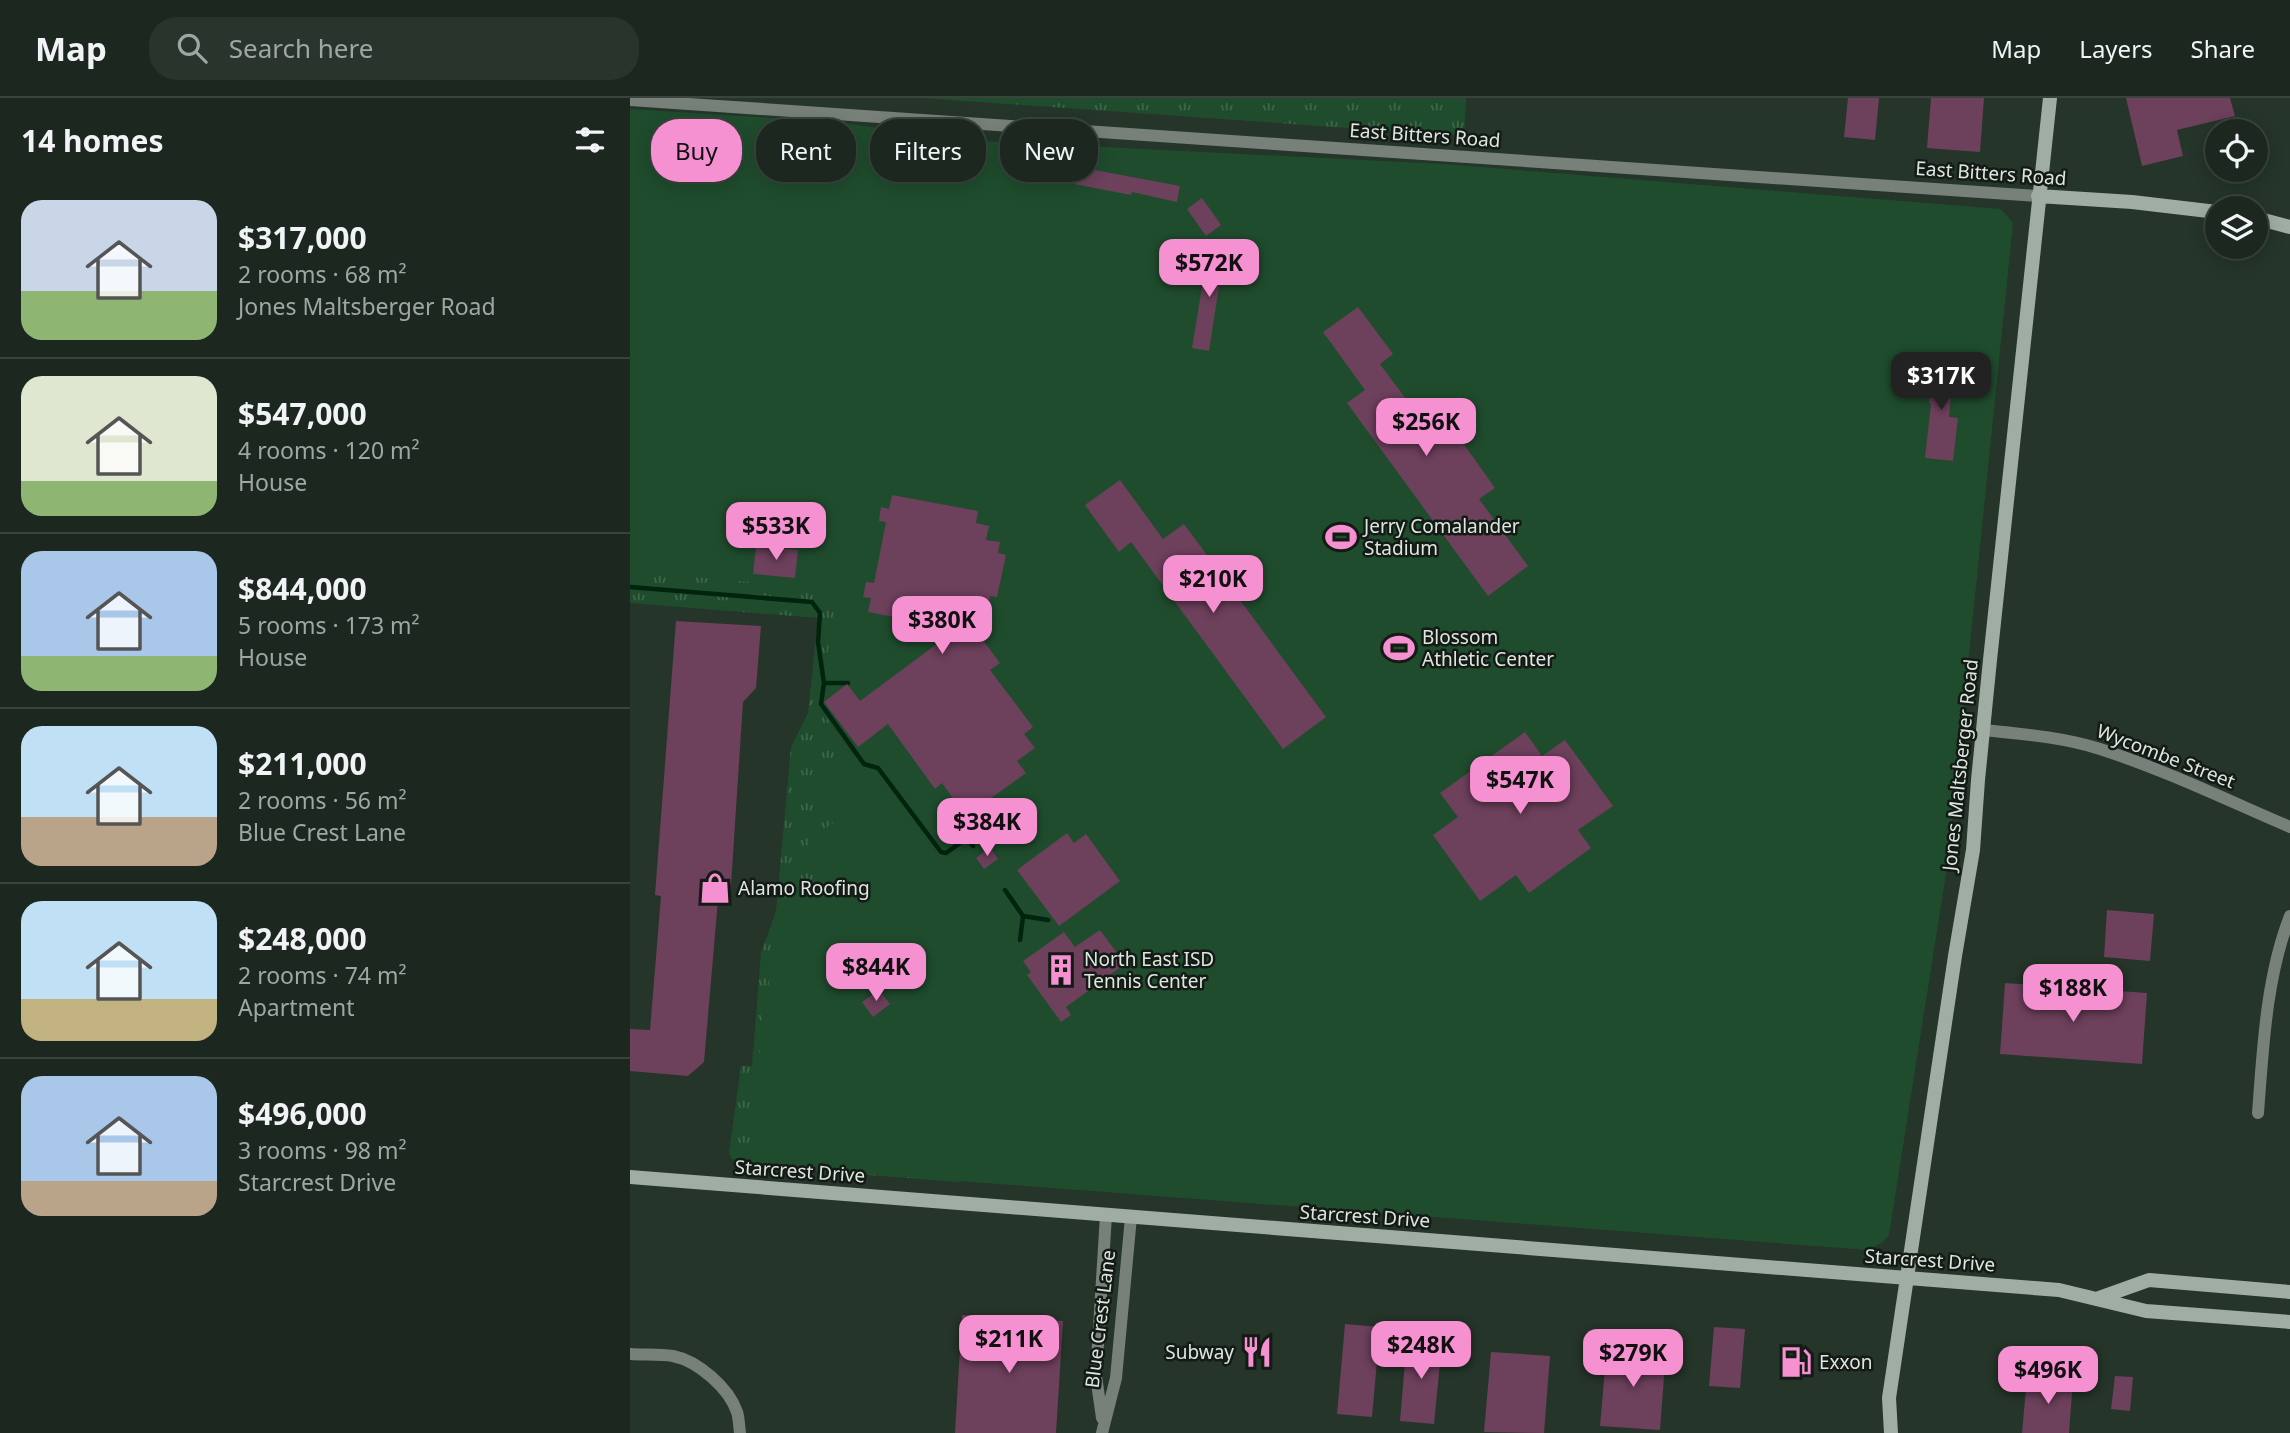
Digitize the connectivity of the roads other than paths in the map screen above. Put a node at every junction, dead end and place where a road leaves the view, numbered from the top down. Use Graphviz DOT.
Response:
graph roads {
  1 [pos="2050,98"];
  2 [pos="630,100"];
  3 [pos="2038,196"];
  4 [pos="2205,210"];
  5 [pos="2268,221"];
  6 [pos="2290,227"];
  7 [pos="1983,730"];
  8 [pos="2290,827"];
  9 [pos="2290,916"];
  10 [pos="2259,1114"];
  11 [pos="630,1177"];
  12 [pos="1106,1215"];
  13 [pos="1131,1217"];
  14 [pos="1906,1278"];
  15 [pos="2290,1292"];
  16 [pos="2096,1298"];
  17 [pos="2290,1322"];
  18 [pos="630,1354"];
  19 [pos="1103,1429"];
  20 [pos="740,1433"];
  21 [pos="1891,1433"];
  1 -- 3 [label="main road, Jones Maltsberger Road"];
  2 -- 3 [label="street, East Bitters Road"];
  3 -- 4 [label="main road, East Bitters Road"];
  3 -- 7 [label="main road, Jones Maltsberger Road"];
  5 -- 6 [label="main road"];
  7 -- 8 [label="street, Wycombe Street"];
  7 -- 14 [label="main road, Jones Maltsberger Road"];
  9 -- 10 [label="street"];
  11 -- 12 [label="main road, Starcrest Drive"];
  12 -- 13 [label="main road, Starcrest Drive"];
  12 -- 19 [label="street, Blue Crest Lane"];
  13 -- 14 [label="main road, Starcrest Drive"];
  13 -- 19 [label="street, Blue Crest Lane"];
  14 -- 16 [label="main road, Starcrest Drive"];
  14 -- 21 [label="main road, Jones Maltsberger Road"];
  15 -- 16 [label="main road"];
  16 -- 17 [label="main road, Starcrest Drive"];
  18 -- 20 [label="street"];
}
